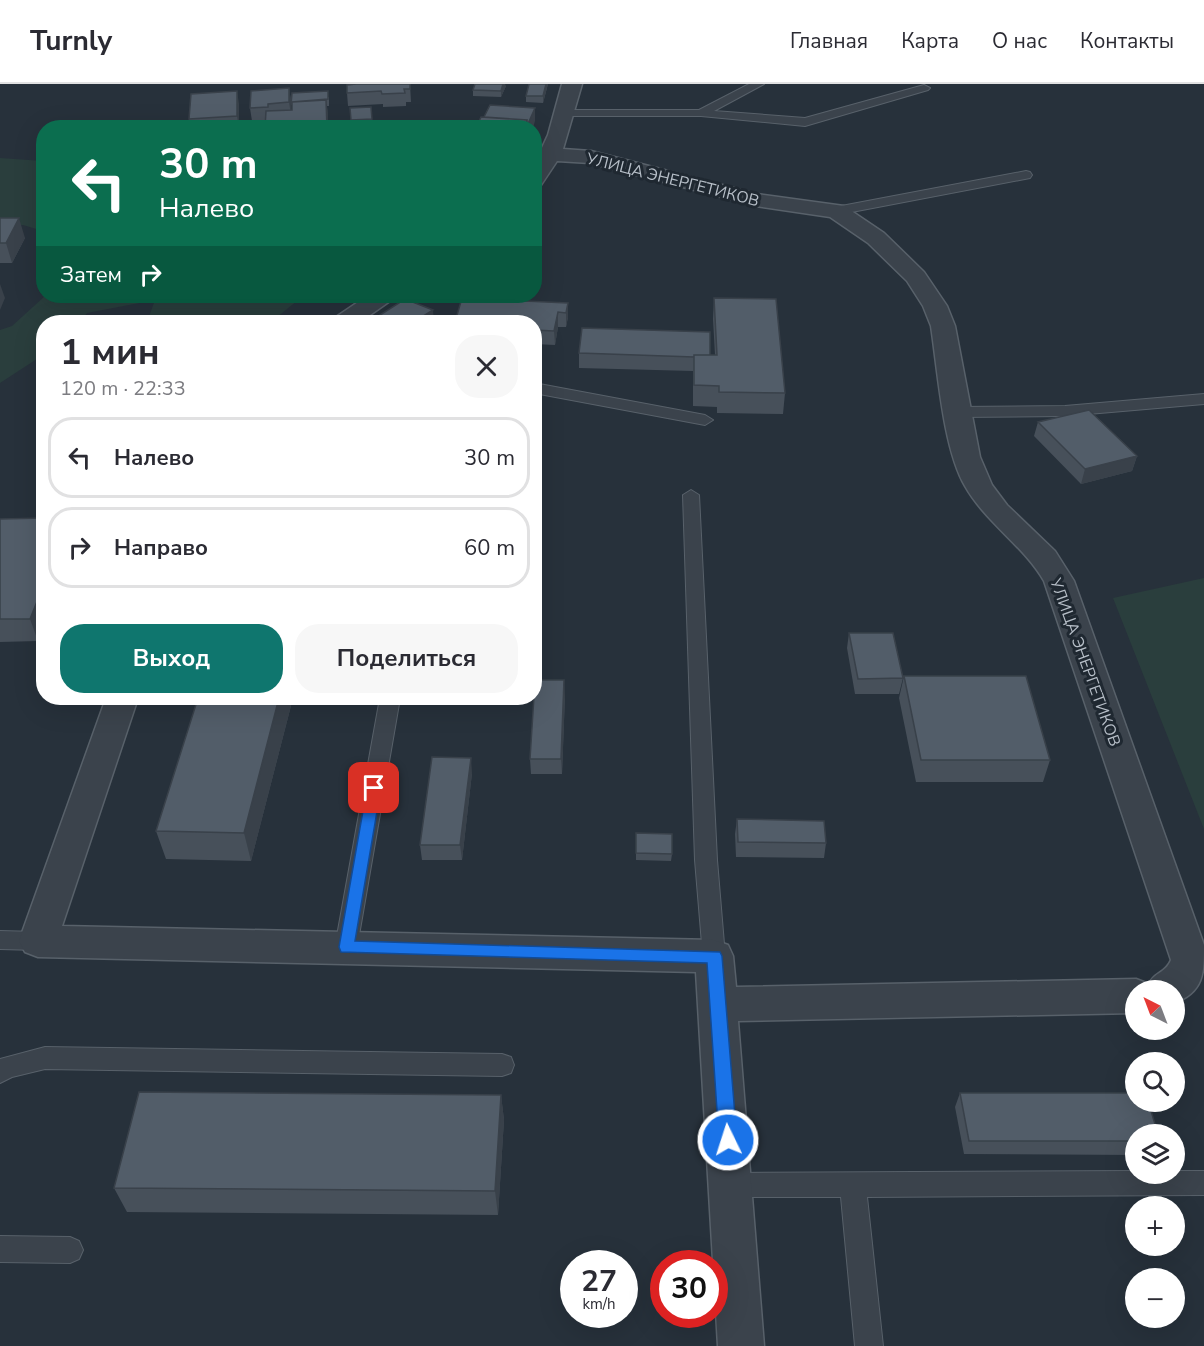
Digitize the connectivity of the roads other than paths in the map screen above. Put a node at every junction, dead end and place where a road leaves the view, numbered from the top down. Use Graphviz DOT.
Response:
graph roads {
  1 [pos="572,84"];
  2 [pos="758,84"];
  3 [pos="924,88"];
  4 [pos="564,113"];
  5 [pos="701,113"];
  6 [pos="552,154"];
  7 [pos="542,170"];
  8 [pos="1026,176"];
  9 [pos="836,211"];
  10 [pos="372,303"];
  11 [pos="355,315"];
  12 [pos="542,389"];
  13 [pos="1204,399"];
  14 [pos="958,412"];
  15 [pos="705,420"];
  16 [pos="691,495"];
  17 [pos="120,705"];
  18 [pos="389,705"];
  19 [pos="0,940"];
  20 [pos="38,941"];
  21 [pos="346,947"];
  22 [pos="714,956"];
  23 [pos="1181,980"];
  24 [pos="1125,996"];
  25 [pos="718,1004"];
  26 [pos="502,1065"];
  27 [pos="0,1072"];
  28 [pos="1204,1183"];
  29 [pos="732,1185"];
  30 [pos="853,1185"];
  31 [pos="0,1249"];
  32 [pos="70,1250"];
  33 [pos="741,1346"];
  34 [pos="869,1346"];
  1 -- 4 [label="street"];
  2 -- 5 [label="lane"];
  3 -- 5 [label="lane"];
  4 -- 5 [label="lane"];
  4 -- 6 [label="street"];
  6 -- 7 [label="street"];
  6 -- 9 [label="street, УЛИЦА ЭНЕРГЕТИКОВ"];
  8 -- 9 [label="lane"];
  9 -- 14 [label="street, УЛИЦА ЭНЕРГЕТИКОВ"];
  10 -- 11 [label="street"];
  12 -- 15 [label="lane"];
  13 -- 14 [label="lane"];
  14 -- 23 [label="street, УЛИЦА ЭНЕРГЕТИКОВ"];
  16 -- 22 [label="lane"];
  17 -- 20 [label="street"];
  18 -- 21 [label="lane"];
  19 -- 20 [label="lane"];
  20 -- 21 [label="street"];
  21 -- 22 [label="street"];
  22 -- 25 [label="street"];
  24 -- 25 [label="street"];
  25 -- 29 [label="street"];
  26 -- 27 [label="lane"];
  28 -- 30 [label="lane"];
  29 -- 30 [label="lane"];
  29 -- 33 [label="street"];
  30 -- 34 [label="lane"];
  31 -- 32 [label="lane"];
}
